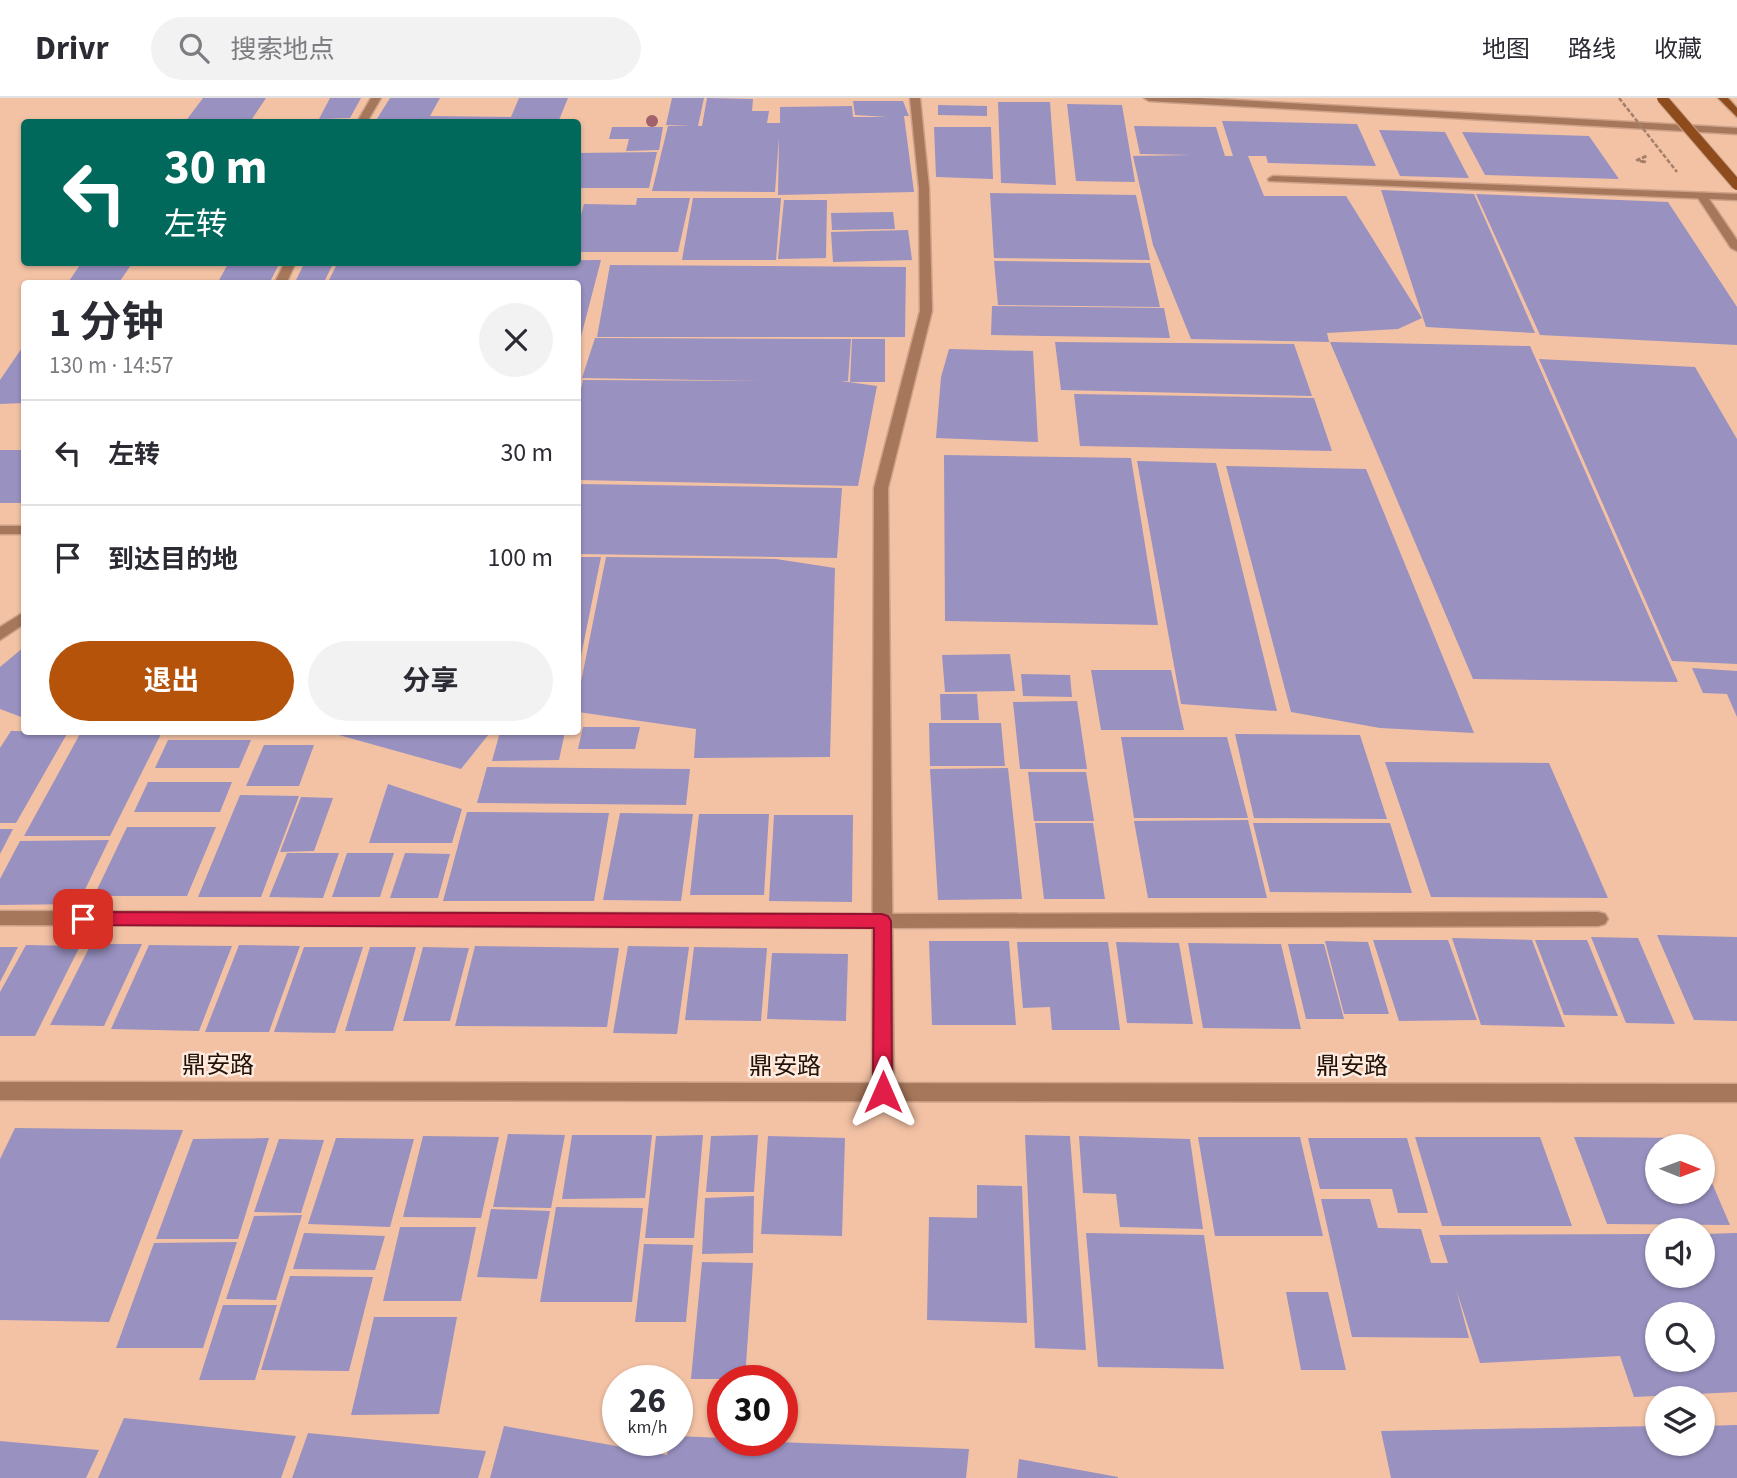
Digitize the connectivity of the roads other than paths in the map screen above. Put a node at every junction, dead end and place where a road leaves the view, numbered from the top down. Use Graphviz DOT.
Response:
graph roads {
  1 [pos="376,98"];
  2 [pos="915,98"];
  3 [pos="1149,98"];
  4 [pos="1662,98"];
  5 [pos="1723,98"];
  6 [pos="1737,114"];
  7 [pos="364,119"];
  8 [pos="1737,131"];
  9 [pos="1273,178"];
  10 [pos="1737,185"];
  11 [pos="1701,195"];
  12 [pos="1737,197"];
  13 [pos="1737,248"];
  14 [pos="0,530"];
  15 [pos="21,530"];
  16 [pos="21,619"];
  17 [pos="0,635"];
  18 [pos="0,918"];
  19 [pos="1598,919"];
  20 [pos="882,921"];
  21 [pos="0,1091"];
  22 [pos="883,1092"];
  23 [pos="1737,1093"];
  1 -- 7 [label="street"];
  2 -- 20 [label="street"];
  3 -- 8 [label="street"];
  4 -- 10 [label="main road, bridge"];
  5 -- 6 [label="main road"];
  9 -- 11 [label="street"];
  11 -- 12 [label="street"];
  11 -- 13 [label="street"];
  14 -- 15 [label="street"];
  16 -- 17 [label="street"];
  18 -- 20 [label="street"];
  19 -- 20 [label="street"];
  20 -- 22 [label="street"];
  21 -- 22 [label="street, 鼎安路"];
  22 -- 23 [label="street, 鼎安路"];
}
